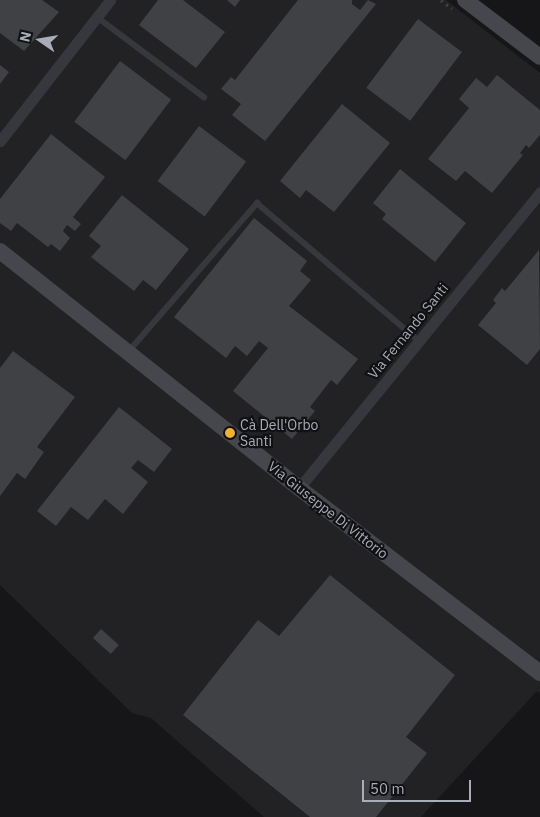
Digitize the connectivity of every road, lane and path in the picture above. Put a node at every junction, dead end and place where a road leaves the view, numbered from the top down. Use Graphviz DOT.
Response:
graph roads {
  1 [pos="110,0"];
  2 [pos="465,0"];
  3 [pos="97,17"];
  4 [pos="540,57"];
  5 [pos="204,97"];
  6 [pos="0,141"];
  7 [pos="540,192"];
  8 [pos="0,251"];
  9 [pos="419,341"];
  10 [pos="128,352"];
  11 [pos="299,488"];
  12 [pos="540,673"];
  1 -- 3 [label="street"];
  2 -- 4 [label="street"];
  3 -- 5 [label="lane"];
  3 -- 6 [label="street"];
  7 -- 9 [label="street, Via Fernando Santi"];
  8 -- 10 [label="street, Via Giuseppe Di Vittorio"];
  9 -- 10 [label="lane"];
  9 -- 11 [label="street, Via Fernando Santi"];
  10 -- 11 [label="street, Via Giuseppe Di Vittorio"];
  11 -- 12 [label="street, Via Giuseppe Di Vittorio"];
}
